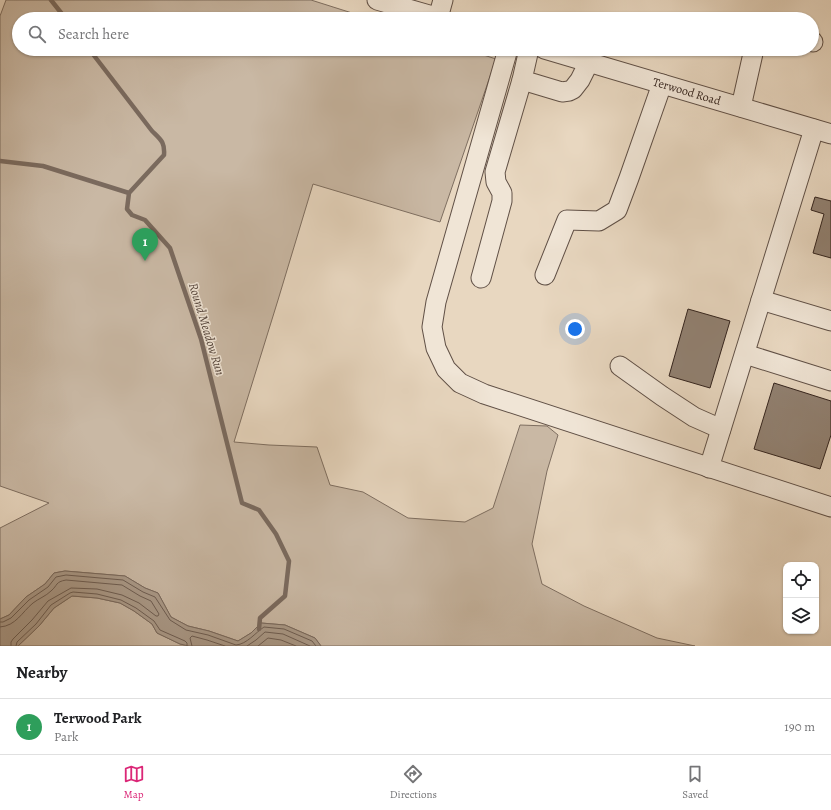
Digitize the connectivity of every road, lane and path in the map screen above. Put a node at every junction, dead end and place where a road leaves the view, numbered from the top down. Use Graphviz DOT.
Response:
graph roads {
  1 [pos="377,0"];
  2 [pos="442,12"];
  3 [pos="506,56"];
  4 [pos="527,56"];
  5 [pos="568,56"];
  6 [pos="752,56"];
  7 [pos="589,62"];
  8 [pos="522,80"];
  9 [pos="662,84"];
  10 [pos="740,108"];
  11 [pos="823,132"];
  12 [pos="545,275"];
  13 [pos="481,278"];
  14 [pos="761,300"];
  15 [pos="831,321"];
  16 [pos="745,354"];
  17 [pos="620,366"];
  18 [pos="831,380"];
  19 [pos="721,429"];
  20 [pos="709,468"];
  21 [pos="831,507"];
  1 -- 2 [label="street"];
  3 -- 20 [label="street"];
  4 -- 8 [label="street"];
  5 -- 7 [label="street, Terwood Road"];
  6 -- 10 [label="street"];
  7 -- 8 [label="street"];
  7 -- 9 [label="street, Terwood Road"];
  8 -- 13 [label="street"];
  9 -- 10 [label="street, Terwood Road"];
  9 -- 12 [label="street"];
  10 -- 11 [label="street, Terwood Road"];
  11 -- 14 [label="street"];
  14 -- 15 [label="street"];
  14 -- 16 [label="street"];
  16 -- 18 [label="street"];
  16 -- 19 [label="street"];
  17 -- 19 [label="street"];
  19 -- 20 [label="street"];
  20 -- 21 [label="street"];
}
